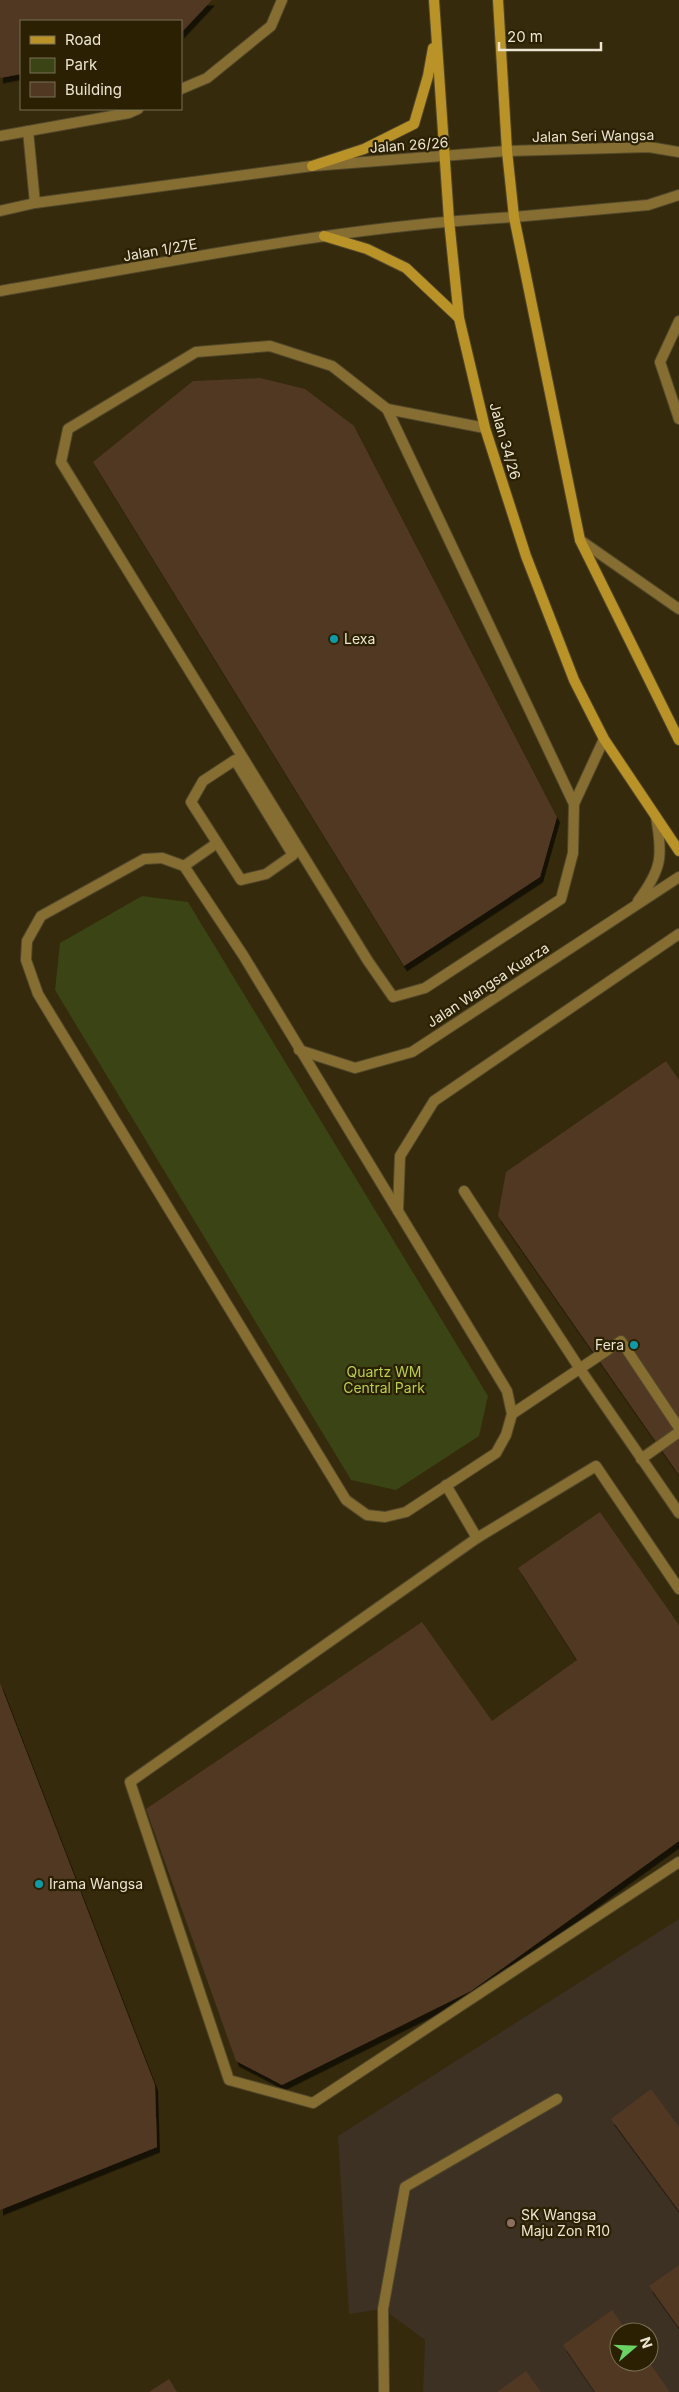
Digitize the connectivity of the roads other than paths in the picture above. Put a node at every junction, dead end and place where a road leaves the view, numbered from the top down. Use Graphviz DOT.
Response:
graph roads {
  1 [pos="282,0"];
  2 [pos="434,0"];
  3 [pos="498,0"];
  4 [pos="436,29"];
  5 [pos="182,89"];
  6 [pos="136,110"];
  7 [pos="28,131"];
  8 [pos="0,136"];
  9 [pos="507,151"];
  10 [pos="679,152"];
  11 [pos="444,156"];
  12 [pos="312,166"];
  13 [pos="679,194"];
  14 [pos="35,204"];
  15 [pos="0,211"];
  16 [pos="514,217"];
  17 [pos="449,220"];
  18 [pos="324,236"];
  19 [pos="0,291"];
  20 [pos="459,318"];
  21 [pos="679,321"];
  22 [pos="387,409"];
  23 [pos="679,419"];
  24 [pos="485,428"];
  25 [pos="580,540"];
  26 [pos="679,609"];
  27 [pos="604,740"];
  28 [pos="679,740"];
  29 [pos="574,804"];
  30 [pos="656,817"];
  31 [pos="217,843"];
  32 [pos="679,851"];
  33 [pos="184,866"];
  34 [pos="679,877"];
  35 [pos="635,906"];
  36 [pos="679,934"];
  37 [pos="300,1050"];
  38 [pos="464,1191"];
  39 [pos="398,1211"];
  40 [pos="580,1369"];
  41 [pos="512,1414"];
  42 [pos="679,1428"];
  43 [pos="679,1432"];
  44 [pos="641,1459"];
  45 [pos="446,1485"];
  46 [pos="679,1513"];
  47 [pos="477,1538"];
  48 [pos="679,1589"];
  49 [pos="679,1862"];
  50 [pos="556,2099"];
  51 [pos="384,2392"];
  1 -- 5 [label="street"];
  2 -- 4 [label="main road, Jalan 34/26"];
  3 -- 9 [label="main road"];
  4 -- 11 [label="main road, Jalan 34/26"];
  4 -- 12 [label="main road"];
  6 -- 7 [label="street"];
  7 -- 8 [label="street"];
  7 -- 14 [label="street"];
  9 -- 10 [label="street, Jalan Seri Wangsa"];
  9 -- 11 [label="street, Jalan 26/26"];
  9 -- 16 [label="main road"];
  11 -- 12 [label="street, Jalan 26/26"];
  11 -- 17 [label="main road, Jalan 34/26"];
  12 -- 14 [label="street"];
  13 -- 16 [label="street"];
  14 -- 15 [label="street"];
  16 -- 17 [label="street"];
  16 -- 25 [label="main road"];
  17 -- 18 [label="street"];
  17 -- 20 [label="main road, Jalan 34/26"];
  18 -- 19 [label="street, Jalan 1/27E"];
  18 -- 20 [label="main road"];
  20 -- 24 [label="main road, Jalan 34/26"];
  21 -- 23 [label="street"];
  22 -- 24 [label="street"];
  22 -- 29 [label="street"];
  22 -- 29 [label="street"];
  24 -- 27 [label="main road, Jalan 34/26"];
  25 -- 26 [label="street"];
  25 -- 28 [label="main road"];
  27 -- 29 [label="street"];
  27 -- 30 [label="main road, Jalan 34/26"];
  30 -- 32 [label="main road, Jalan 34/26"];
  30 -- 35 [label="street"];
  31 -- 31 [label="street"];
  31 -- 33 [label="street"];
  33 -- 37 [label="street"];
  33 -- 45 [label="street"];
  34 -- 35 [label="street, Jalan Wangsa Kuarza"];
  35 -- 37 [label="street, Jalan Wangsa Kuarza"];
  36 -- 39 [label="street"];
  37 -- 39 [label="street"];
  38 -- 40 [label="street"];
  39 -- 41 [label="street"];
  40 -- 41 [label="street"];
  40 -- 42 [label="street"];
  40 -- 44 [label="street"];
  41 -- 45 [label="street"];
  43 -- 44 [label="street"];
  44 -- 46 [label="street"];
  45 -- 47 [label="street"];
  47 -- 48 [label="street"];
  47 -- 49 [label="street"];
  50 -- 51 [label="street"];
}
